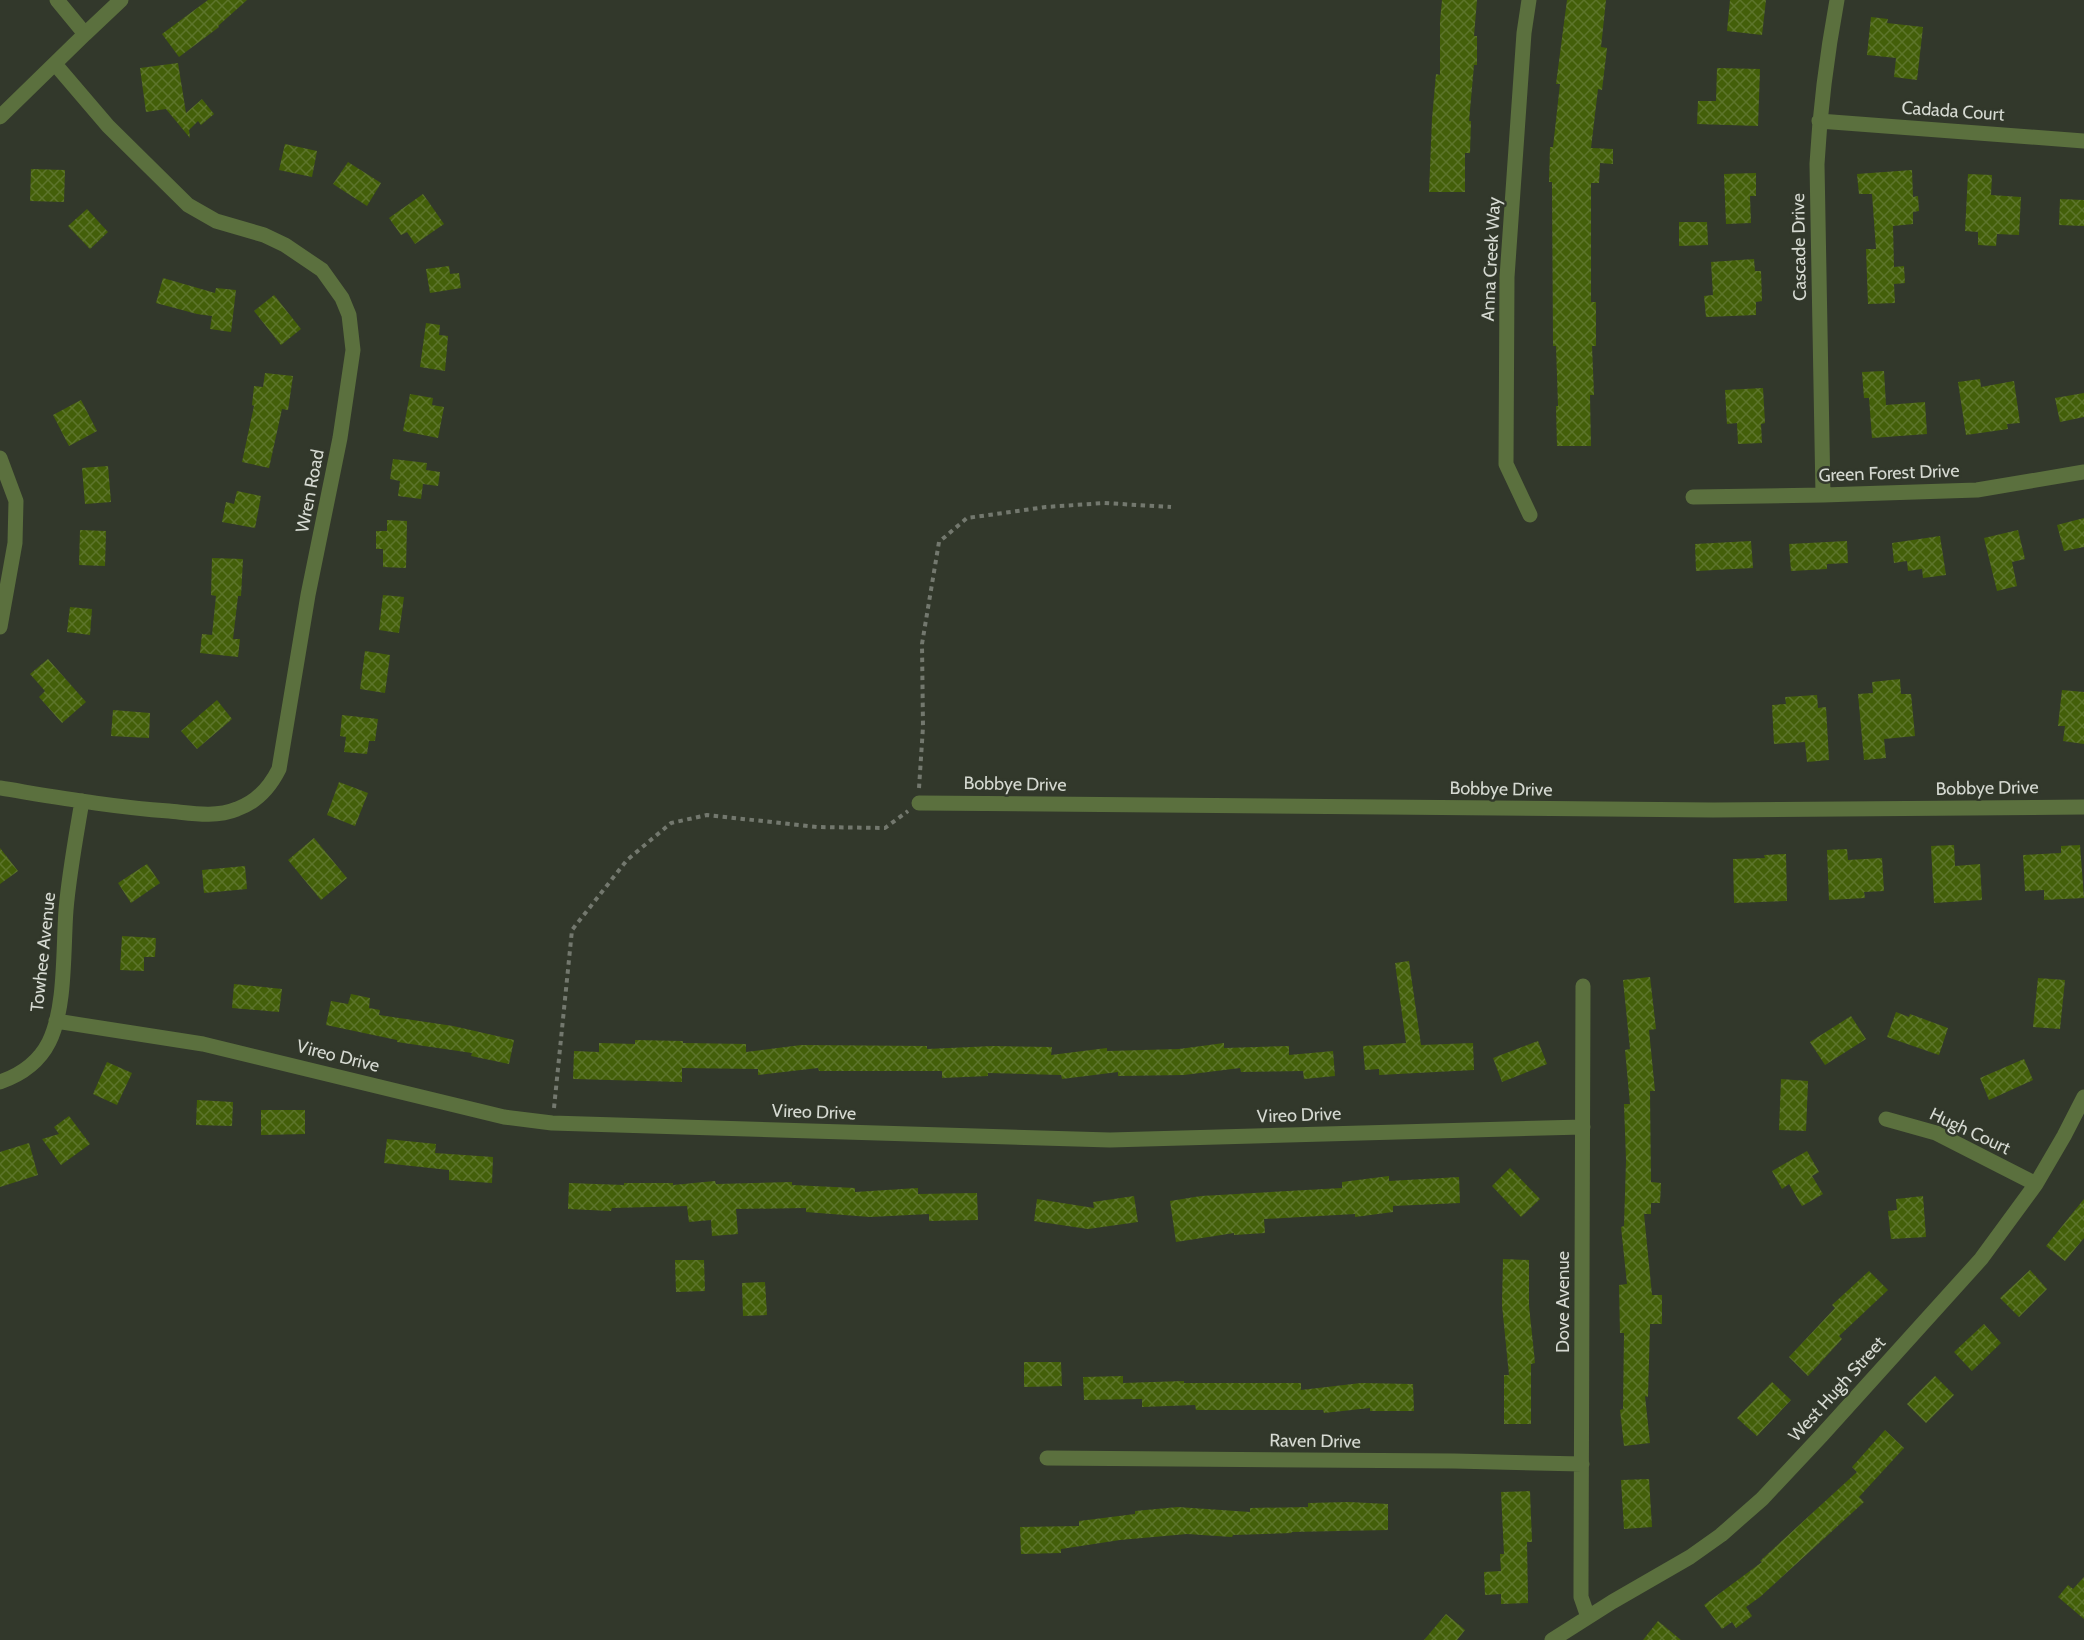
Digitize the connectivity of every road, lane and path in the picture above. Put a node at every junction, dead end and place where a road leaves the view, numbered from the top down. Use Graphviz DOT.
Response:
graph roads {
  1 [pos="57,0"];
  2 [pos="121,0"];
  3 [pos="1529,0"];
  4 [pos="1837,0"];
  5 [pos="85,34"];
  6 [pos="55,64"];
  7 [pos="0,117"];
  8 [pos="1819,121"];
  9 [pos="2084,141"];
  10 [pos="0,458"];
  11 [pos="2084,472"];
  12 [pos="1823,495"];
  13 [pos="1693,497"];
  14 [pos="1171,507"];
  15 [pos="1530,515"];
  16 [pos="0,627"];
  17 [pos="0,788"];
  18 [pos="82,801"];
  19 [pos="919,803"];
  20 [pos="2084,807"];
  21 [pos="1582,986"];
  22 [pos="56,1021"];
  23 [pos="0,1082"];
  24 [pos="2084,1097"];
  25 [pos="1886,1119"];
  26 [pos="552,1123"];
  27 [pos="1583,1127"];
  28 [pos="2036,1184"];
  29 [pos="1047,1458"];
  30 [pos="1582,1464"];
  31 [pos="1588,1617"];
  32 [pos="1570,1635"];
  33 [pos="1552,1640"];
  1 -- 5 [label="street"];
  2 -- 5 [label="street"];
  3 -- 15 [label="street, Anna Creek Way"];
  4 -- 8 [label="street, Cascade Drive"];
  5 -- 6 [label="street"];
  6 -- 7 [label="street"];
  6 -- 18 [label="street, Wren Road"];
  8 -- 9 [label="street, Cadada Court"];
  8 -- 12 [label="street, Cascade Drive"];
  10 -- 16 [label="street"];
  11 -- 12 [label="street, Green Forest Drive"];
  12 -- 13 [label="street, Green Forest Drive"];
  14 -- 19 [label="path"];
  17 -- 18 [label="street, Wren Road"];
  18 -- 22 [label="street, Towhee Avenue"];
  19 -- 20 [label="street, Bobbye Drive"];
  19 -- 26 [label="path"];
  21 -- 27 [label="street, Dove Avenue"];
  22 -- 23 [label="street, Towhee Avenue"];
  22 -- 26 [label="street, Vireo Drive"];
  24 -- 28 [label="street, West Hugh Street"];
  25 -- 28 [label="street, Hugh Court"];
  26 -- 27 [label="street, Vireo Drive"];
  27 -- 30 [label="street, Dove Avenue"];
  28 -- 31 [label="street, West Hugh Street"];
  29 -- 30 [label="street, Raven Drive"];
  30 -- 31 [label="street, Dove Avenue"];
  31 -- 32 [label="street, West Hugh Street"];
  32 -- 33 [label="street, West Hugh Street"];
}
